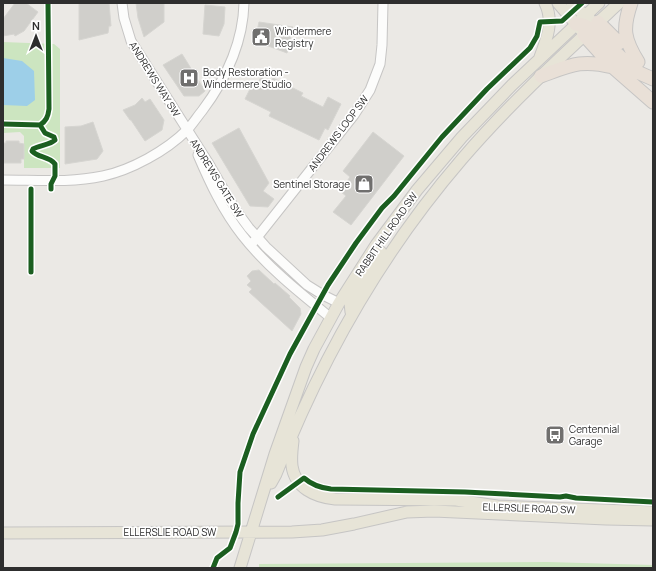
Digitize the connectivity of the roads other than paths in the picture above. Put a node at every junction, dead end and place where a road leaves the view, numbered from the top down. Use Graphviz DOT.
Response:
graph roads {
  1 [pos="122,3"];
  2 [pos="244,3"];
  3 [pos="383,3"];
  4 [pos="545,3"];
  5 [pos="558,3"];
  6 [pos="572,3"];
  7 [pos="599,3"];
  8 [pos="618,3"];
  9 [pos="631,3"];
  10 [pos="584,14"];
  11 [pos="591,29"];
  12 [pos="539,59"];
  13 [pos="638,62"];
  14 [pos="613,66"];
  15 [pos="541,76"];
  16 [pos="653,78"];
  17 [pos="653,102"];
  18 [pos="187,130"];
  19 [pos="3,180"];
  20 [pos="394,220"];
  21 [pos="257,237"];
  22 [pos="251,245"];
  23 [pos="339,303"];
  24 [pos="352,314"];
  25 [pos="331,318"];
  26 [pos="293,431"];
  27 [pos="258,506"];
  28 [pos="497,506"];
  29 [pos="407,512"];
  30 [pos="653,512"];
  31 [pos="653,520"];
  32 [pos="251,532"];
  33 [pos="3,533"];
  34 [pos="240,568"];
  1 -- 18 [label="street, ANDREWS WAY SW"];
  2 -- 18 [label="street"];
  3 -- 21 [label="street, ANDREWS LOOP SW"];
  4 -- 12 [label="main road"];
  5 -- 10 [label="main road"];
  6 -- 10 [label="main road"];
  7 -- 10 [label="main road, RABBIT HILL ROAD SW"];
  8 -- 11 [label="main road, RABBIT HILL ROAD SW"];
  9 -- 13 [label="highway"];
  10 -- 11 [label="main road"];
  10 -- 11 [label="highway"];
  10 -- 12 [label="main road, RABBIT HILL ROAD SW"];
  11 -- 13 [label="highway"];
  11 -- 14 [label="highway"];
  11 -- 15 [label="main road, RABBIT HILL ROAD SW"];
  11 -- 16 [label="highway"];
  12 -- 20 [label="main road, RABBIT HILL ROAD SW"];
  13 -- 16 [label="highway"];
  14 -- 15 [label="highway"];
  14 -- 17 [label="highway"];
  15 -- 24 [label="main road, RABBIT HILL ROAD SW"];
  18 -- 19 [label="street"];
  18 -- 21 [label="street, ANDREWS GATE SW"];
  18 -- 22 [label="street, ANDREWS GATE SW"];
  20 -- 23 [label="main road, RABBIT HILL ROAD SW"];
  20 -- 24 [label="main road"];
  21 -- 22 [label="street, ANDREWS LOOP SW"];
  21 -- 23 [label="street, ANDREWS GATE SW"];
  22 -- 25 [label="street, ANDREWS GATE SW"];
  23 -- 25 [label="main road, RABBIT HILL ROAD SW"];
  24 -- 26 [label="main road, RABBIT HILL ROAD SW"];
  25 -- 27 [label="main road, RABBIT HILL ROAD SW"];
  26 -- 27 [label="main road, RABBIT HILL ROAD SW"];
  26 -- 28 [label="main road"];
  27 -- 32 [label="main road, RABBIT HILL ROAD SW"];
  28 -- 29 [label="main road, ELLERSLIE ROAD SW"];
  28 -- 30 [label="main road, ELLERSLIE ROAD SW"];
  29 -- 31 [label="main road, ELLERSLIE ROAD SW"];
  29 -- 32 [label="main road, ELLERSLIE ROAD SW"];
  32 -- 33 [label="main road, ELLERSLIE ROAD SW"];
  32 -- 34 [label="main road, RABBIT HILL ROAD SW"];
}
